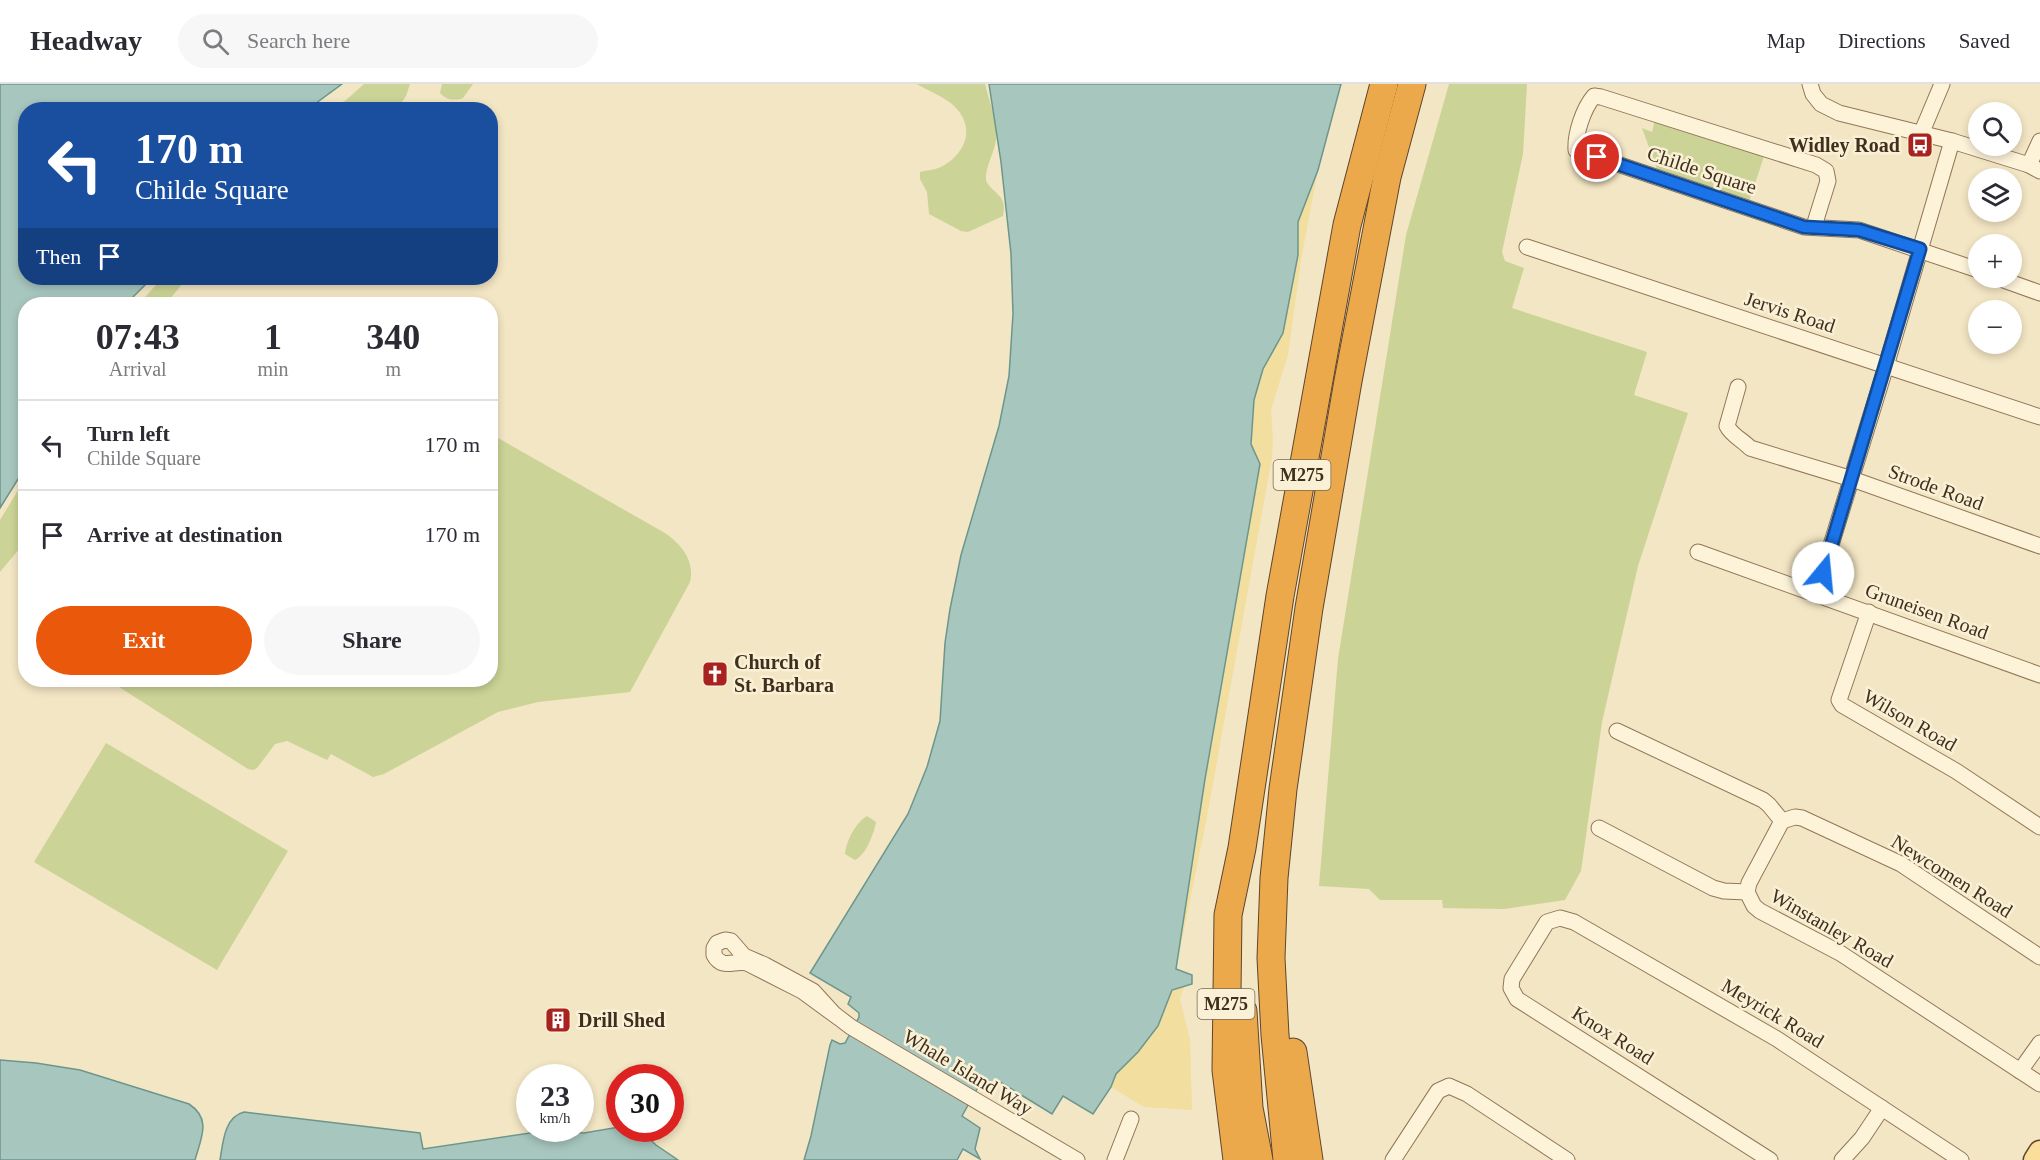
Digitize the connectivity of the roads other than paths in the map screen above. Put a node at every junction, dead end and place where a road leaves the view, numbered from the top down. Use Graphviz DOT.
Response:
graph roads {
  1 [pos="1412,84"];
  2 [pos="1426,84"];
  3 [pos="1942,84"];
  4 [pos="1811,89"];
  5 [pos="1380,91"];
  6 [pos="1921,134"];
  7 [pos="1952,141"];
  8 [pos="2040,141"];
  9 [pos="2035,168"];
  10 [pos="1388,177"];
  11 [pos="1814,226"];
  12 [pos="1527,247"];
  13 [pos="1920,249"];
  14 [pos="1968,266"];
  15 [pos="2022,287"];
  16 [pos="2040,293"];
  17 [pos="1886,366"];
  18 [pos="1738,387"];
  19 [pos="2040,417"];
  20 [pos="1716,429"];
  21 [pos="1736,436"];
  22 [pos="1852,479"];
  23 [pos="2040,546"];
  24 [pos="1698,552"];
  25 [pos="1816,594"];
  26 [pos="1869,612"];
  27 [pos="2040,675"];
  28 [pos="1617,731"];
  29 [pos="1782,821"];
  30 [pos="2040,827"];
  31 [pos="1599,828"];
  32 [pos="1278,847"];
  33 [pos="1242,848"];
  34 [pos="1747,892"];
  35 [pos="1555,918"];
  36 [pos="738,949"];
  37 [pos="2040,957"];
  38 [pos="731,963"];
  39 [pos="838,1018"];
  40 [pos="2040,1043"];
  41 [pos="2020,1071"];
  42 [pos="2040,1084"];
  43 [pos="1882,1108"];
  44 [pos="1131,1119"];
  45 [pos="2040,1152"];
  46 [pos="1077,1160"];
  47 [pos="1115,1160"];
  48 [pos="1237,1160"];
  49 [pos="1259,1160"];
  50 [pos="1287,1160"];
  51 [pos="1309,1160"];
  52 [pos="1393,1160"];
  53 [pos="1567,1160"];
  54 [pos="1770,1160"];
  55 [pos="1842,1160"];
  56 [pos="1961,1160"];
  57 [pos="2035,1160"];
  1 -- 10 [label="highway, M275"];
  2 -- 10 [label="highway, M275"];
  3 -- 6 [label="street"];
  4 -- 6 [label="street"];
  5 -- 33 [label="highway, M275"];
  6 -- 7 [label="street"];
  7 -- 9 [label="street"];
  7 -- 13 [label="street"];
  8 -- 9 [label="street"];
  10 -- 32 [label="highway, M275"];
  11 -- 11 [label="street, Childe Square"];
  11 -- 13 [label="street, Childe Square"];
  12 -- 17 [label="street, Jervis Road"];
  13 -- 14 [label="street, Childe Square"];
  13 -- 17 [label="street"];
  15 -- 16 [label="street"];
  17 -- 19 [label="street, Jervis Road"];
  17 -- 22 [label="street"];
  18 -- 21 [label="street"];
  20 -- 21 [label="street"];
  21 -- 22 [label="street, Strode Road"];
  22 -- 23 [label="street, Strode Road"];
  22 -- 25 [label="street"];
  24 -- 25 [label="street, Gruneisen Road"];
  25 -- 26 [label="street, Gruneisen Road"];
  26 -- 27 [label="street, Gruneisen Road"];
  26 -- 30 [label="street, Wilson Road"];
  28 -- 29 [label="street"];
  29 -- 34 [label="street"];
  29 -- 37 [label="street, Newcomen Road"];
  31 -- 34 [label="street, Winstanley Road"];
  32 -- 50 [label="highway, M275"];
  32 -- 51 [label="highway, M275"];
  33 -- 48 [label="highway, M275"];
  33 -- 49 [label="highway, M275"];
  34 -- 41 [label="street, Winstanley Road"];
  35 -- 43 [label="street, Meyrick Road"];
  35 -- 54 [label="street, Knox Road"];
  36 -- 38 [label="street"];
  36 -- 38 [label="street"];
  36 -- 39 [label="street"];
  38 -- 39 [label="street"];
  39 -- 46 [label="street, Whale Island Way"];
  40 -- 41 [label="street"];
  41 -- 42 [label="street, Winstanley Road"];
  43 -- 55 [label="street"];
  43 -- 56 [label="street, Meyrick Road"];
  44 -- 47 [label="street"];
  45 -- 57 [label="main road"];
  52 -- 53 [label="street"];
}
